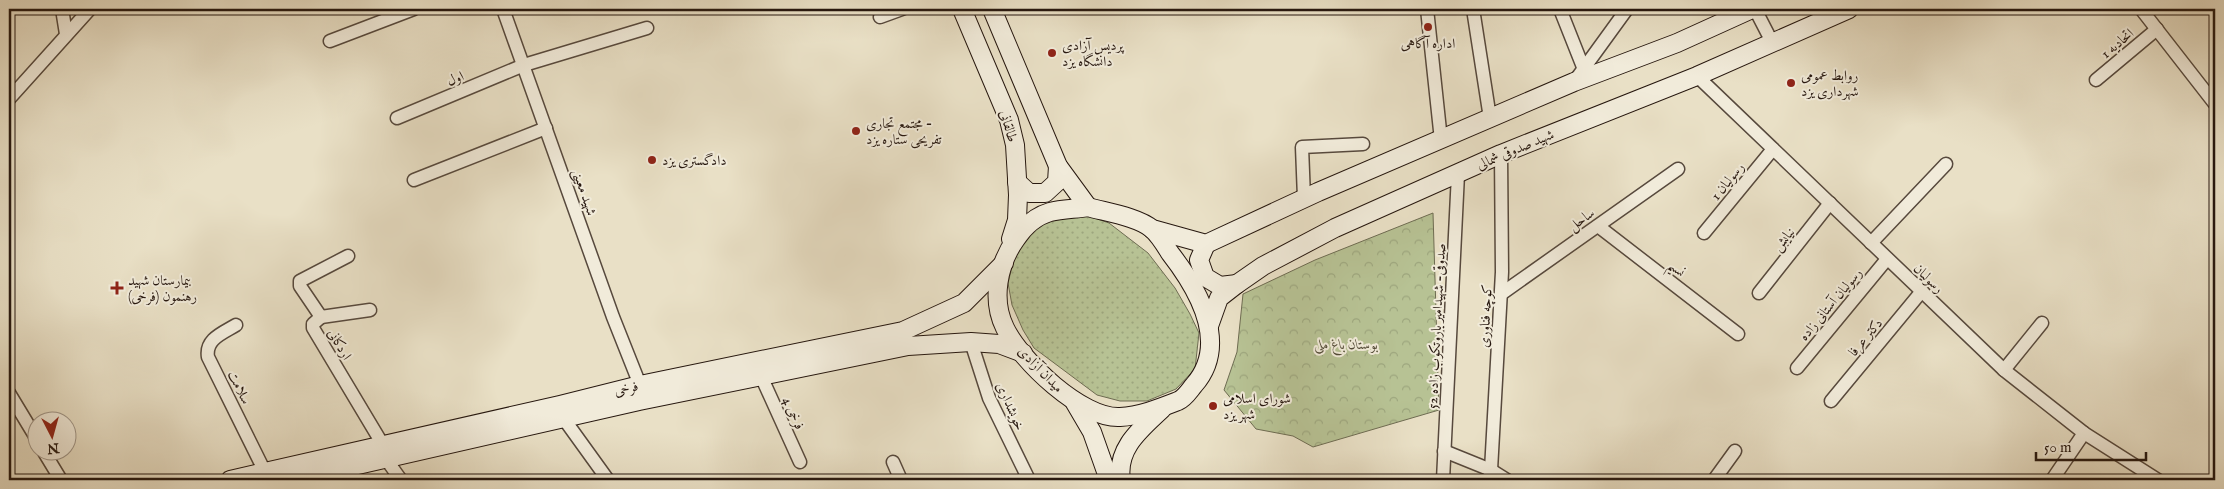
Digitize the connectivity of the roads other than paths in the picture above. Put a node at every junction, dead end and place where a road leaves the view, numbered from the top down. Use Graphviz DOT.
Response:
graph roads {
  1 [pos="62,9"];
  2 [pos="90,9"];
  3 [pos="414,9"];
  4 [pos="503,9"];
  5 [pos="902,9"];
  6 [pos="962,9"];
  7 [pos="992,9"];
  8 [pos="1427,9"];
  9 [pos="1473,9"];
  10 [pos="1560,9"];
  11 [pos="1627,9"];
  12 [pos="1754,9"];
  13 [pos="1849,9"];
  14 [pos="2141,9"];
  15 [pos="880,17"];
  16 [pos="647,28"];
  17 [pos="2157,29"];
  18 [pos="66,34"];
  19 [pos="330,41"];
  20 [pos="1772,42"];
  21 [pos="524,65"];
  22 [pos="1583,67"];
  23 [pos="1697,76"];
  24 [pos="2096,80"];
  25 [pos="1574,82"];
  26 [pos="9,99"];
  27 [pos="2215,104"];
  28 [pos="396,118"];
  29 [pos="1490,118"];
  30 [pos="546,128"];
  31 [pos="1441,140"];
  32 [pos="1363,144"];
  33 [pos="1773,148"];
  34 [pos="1501,154"];
  35 [pos="1946,164"];
  36 [pos="1058,166"];
  37 [pos="1678,170"];
  38 [pos="1458,174"];
  39 [pos="414,180"];
  40 [pos="1017,182"];
  41 [pos="1304,198"];
  42 [pos="1830,204"];
  43 [pos="1088,207"];
  44 [pos="1598,226"];
  45 [pos="1152,228"];
  46 [pos="1704,233"];
  47 [pos="1871,243"];
  48 [pos="1206,244"];
  49 [pos="348,256"];
  50 [pos="1006,257"];
  51 [pos="1887,259"];
  52 [pos="1237,284"];
  53 [pos="1922,292"];
  54 [pos="1759,293"];
  55 [pos="1501,294"];
  56 [pos="370,310"];
  57 [pos="321,317"];
  58 [pos="2042,323"];
  59 [pos="236,325"];
  60 [pos="1209,326"];
  61 [pos="1738,334"];
  62 [pos="971,342"];
  63 [pos="1023,353"];
  64 [pos="1797,368"];
  65 [pos="2004,370"];
  66 [pos="761,376"];
  67 [pos="640,385"];
  68 [pos="9,393"];
  69 [pos="1831,401"];
  70 [pos="1076,403"];
  71 [pos="1165,406"];
  72 [pos="564,418"];
  73 [pos="28,424"];
  74 [pos="2084,433"];
  75 [pos="1444,451"];
  76 [pos="1735,451"];
  77 [pos="385,452"];
  78 [pos="50,462"];
  79 [pos="800,462"];
  80 [pos="893,462"];
  81 [pos="265,472"];
  82 [pos="1490,475"];
  83 [pos="61,480"];
  84 [pos="230,480"];
  85 [pos="292,480"];
  86 [pos="401,480"];
  87 [pos="608,480"];
  88 [pos="901,480"];
  89 [pos="1029,480"];
  90 [pos="1109,480"];
  91 [pos="1121,480"];
  92 [pos="1443,480"];
  93 [pos="1507,480"];
  94 [pos="1714,480"];
  95 [pos="2052,480"];
  96 [pos="2158,480"];
  1 -- 18 [label="street"];
  2 -- 18 [label="street"];
  3 -- 19 [label="street"];
  4 -- 21 [label="street, شهید معینی"];
  5 -- 15 [label="street"];
  6 -- 40 [label="main road, طالقانی"];
  7 -- 36 [label="main road, طالقانی"];
  8 -- 31 [label="street"];
  9 -- 29 [label="street"];
  10 -- 22 [label="street"];
  11 -- 22 [label="street"];
  12 -- 20 [label="street"];
  12 -- 25 [label="main road"];
  13 -- 20 [label="main road, شهید صدوقی شمالی"];
  14 -- 17 [label="street"];
  16 -- 21 [label="street, اول"];
  17 -- 24 [label="street, اتحادیه 1"];
  17 -- 27 [label="street"];
  18 -- 26 [label="street"];
  20 -- 23 [label="main road, شهید صدوقی شمالی"];
  21 -- 28 [label="street, اول"];
  21 -- 30 [label="street, شهید معینی"];
  22 -- 25 [label="street"];
  23 -- 33 [label="street, رسولیان"];
  23 -- 34 [label="main road, شهید صدوقی شمالی"];
  25 -- 29 [label="main road"];
  29 -- 31 [label="main road"];
  30 -- 39 [label="street"];
  30 -- 67 [label="street, شهید معینی"];
  31 -- 41 [label="main road"];
  32 -- 41 [label="street"];
  33 -- 42 [label="street, رسولیان"];
  33 -- 46 [label="street, رسولیان 1"];
  34 -- 38 [label="main road, شهید صدوقی شمالی"];
  34 -- 55 [label="street, کوچه فناوری"];
  35 -- 47 [label="street"];
  36 -- 40 [label="main road"];
  36 -- 43 [label="main road, طالقانی"];
  37 -- 44 [label="street, ساحل"];
  38 -- 52 [label="main road, شهید صدوقی شمالی"];
  38 -- 75 [label="street, 52 صدوقی- شهیدامیر باروتکوب زاده"];
  40 -- 50 [label="main road, طالقانی"];
  41 -- 48 [label="main road"];
  42 -- 47 [label="street, رسولیان"];
  42 -- 54 [label="street, نیایش"];
  43 -- 45 [label="main road, میدان آزادی"];
  43 -- 50 [label="main road, میدان آزادی"];
  44 -- 55 [label="street, ساحل"];
  44 -- 61 [label="street, نسیم"];
  45 -- 48 [label="main road"];
  45 -- 60 [label="main road, میدان آزادی"];
  47 -- 51 [label="street, رسولیان"];
  48 -- 52 [label="main road"];
  49 -- 57 [label="street, اردکانی"];
  50 -- 63 [label="main road, میدان آزادی"];
  50 -- 67 [label="main road, فرخی"];
  51 -- 53 [label="street, رسولیان"];
  51 -- 64 [label="street, رسولیان آستانی زاده"];
  52 -- 60 [label="main road, شهید صدوقی شمالی"];
  53 -- 65 [label="street, رسولیان"];
  53 -- 69 [label="street, دکتر عرفا"];
  55 -- 82 [label="street, کوچه فناوری"];
  56 -- 57 [label="street"];
  57 -- 77 [label="street, اردکانی"];
  58 -- 65 [label="street"];
  59 -- 81 [label="street, سلامت"];
  60 -- 71 [label="main road, میدان آزادی"];
  62 -- 63 [label="main road, فرخی"];
  62 -- 66 [label="main road, فرخی"];
  62 -- 89 [label="street, خویشداری"];
  63 -- 70 [label="main road, میدان آزادی"];
  65 -- 74 [label="street, رسولیان"];
  66 -- 72 [label="main road, فرخی"];
  66 -- 79 [label="street, فرخی 4"];
  67 -- 77 [label="main road, فرخی"];
  68 -- 73 [label="street"];
  70 -- 71 [label="main road, میدان آزادی"];
  70 -- 90 [label="main road"];
  71 -- 91 [label="main road"];
  72 -- 77 [label="main road, فرخی"];
  72 -- 87 [label="street"];
  74 -- 95 [label="street"];
  74 -- 96 [label="street, رسولیان"];
  75 -- 82 [label="street"];
  75 -- 92 [label="street, 52 صدوقی- شهیدامیر باروتکوب زاده"];
  76 -- 94 [label="street"];
  77 -- 81 [label="main road, فرخی"];
  77 -- 85 [label="main road, فرخی"];
  77 -- 86 [label="street"];
  78 -- 83 [label="street"];
  80 -- 88 [label="street"];
  81 -- 84 [label="main road, فرخی"];
  82 -- 93 [label="street"];
}
